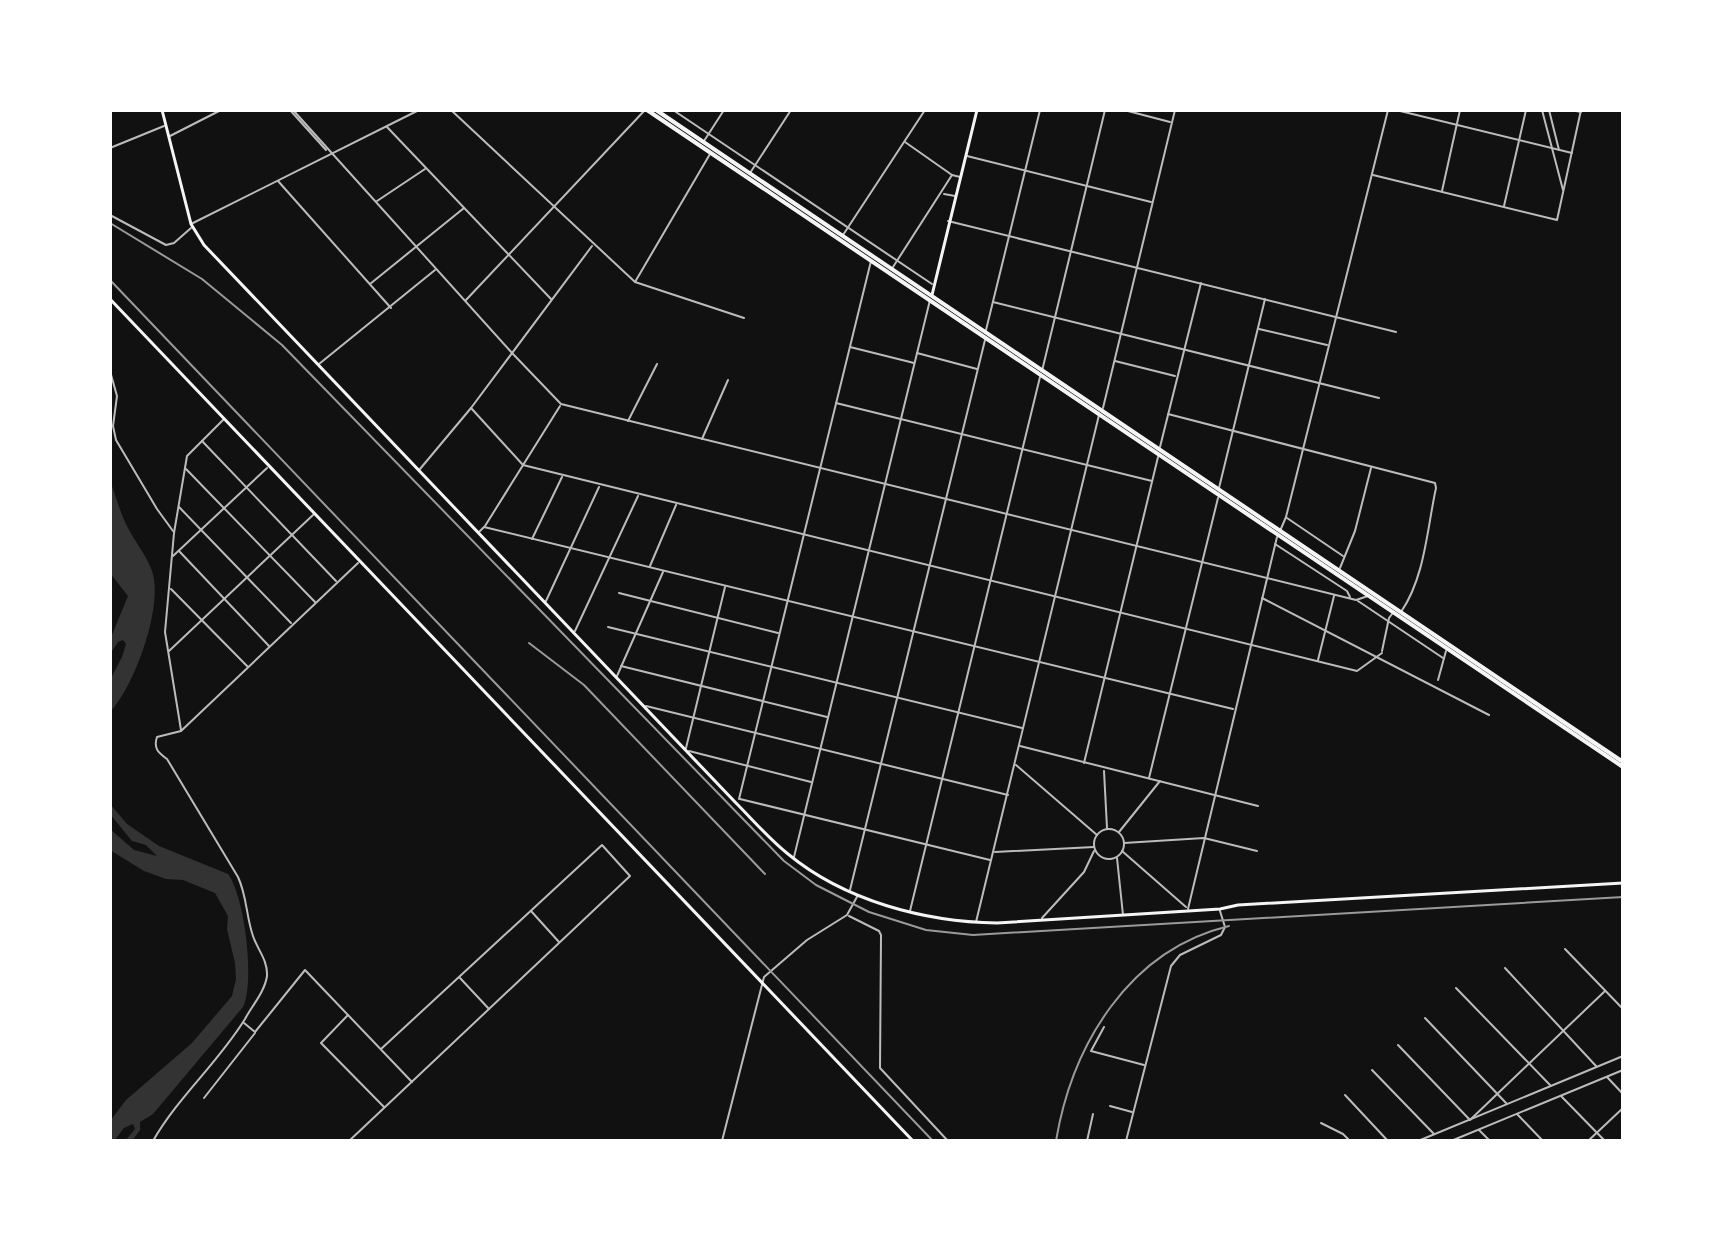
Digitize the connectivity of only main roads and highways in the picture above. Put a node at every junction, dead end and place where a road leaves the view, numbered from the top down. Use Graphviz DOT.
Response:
graph roads {
  1 [pos="162,110"];
  2 [pos="646,110"];
  3 [pos="656,110"];
  4 [pos="977,110"];
  5 [pos="931,297"];
  6 [pos="110,299"];
  7 [pos="1041,371"];
  8 [pos="1279,532"];
  9 [pos="1623,765"];
  10 [pos="1623,883"];
  11 [pos="913,1141"];
  1 -- 10 [label="main road"];
  2 -- 5 [label="main road"];
  3 -- 5 [label="main road"];
  4 -- 5 [label="main road"];
  5 -- 7 [label="main road"];
  5 -- 7 [label="main road"];
  6 -- 11 [label="main road"];
  7 -- 8 [label="main road"];
  8 -- 9 [label="main road"];
  8 -- 9 [label="main road"];
}
